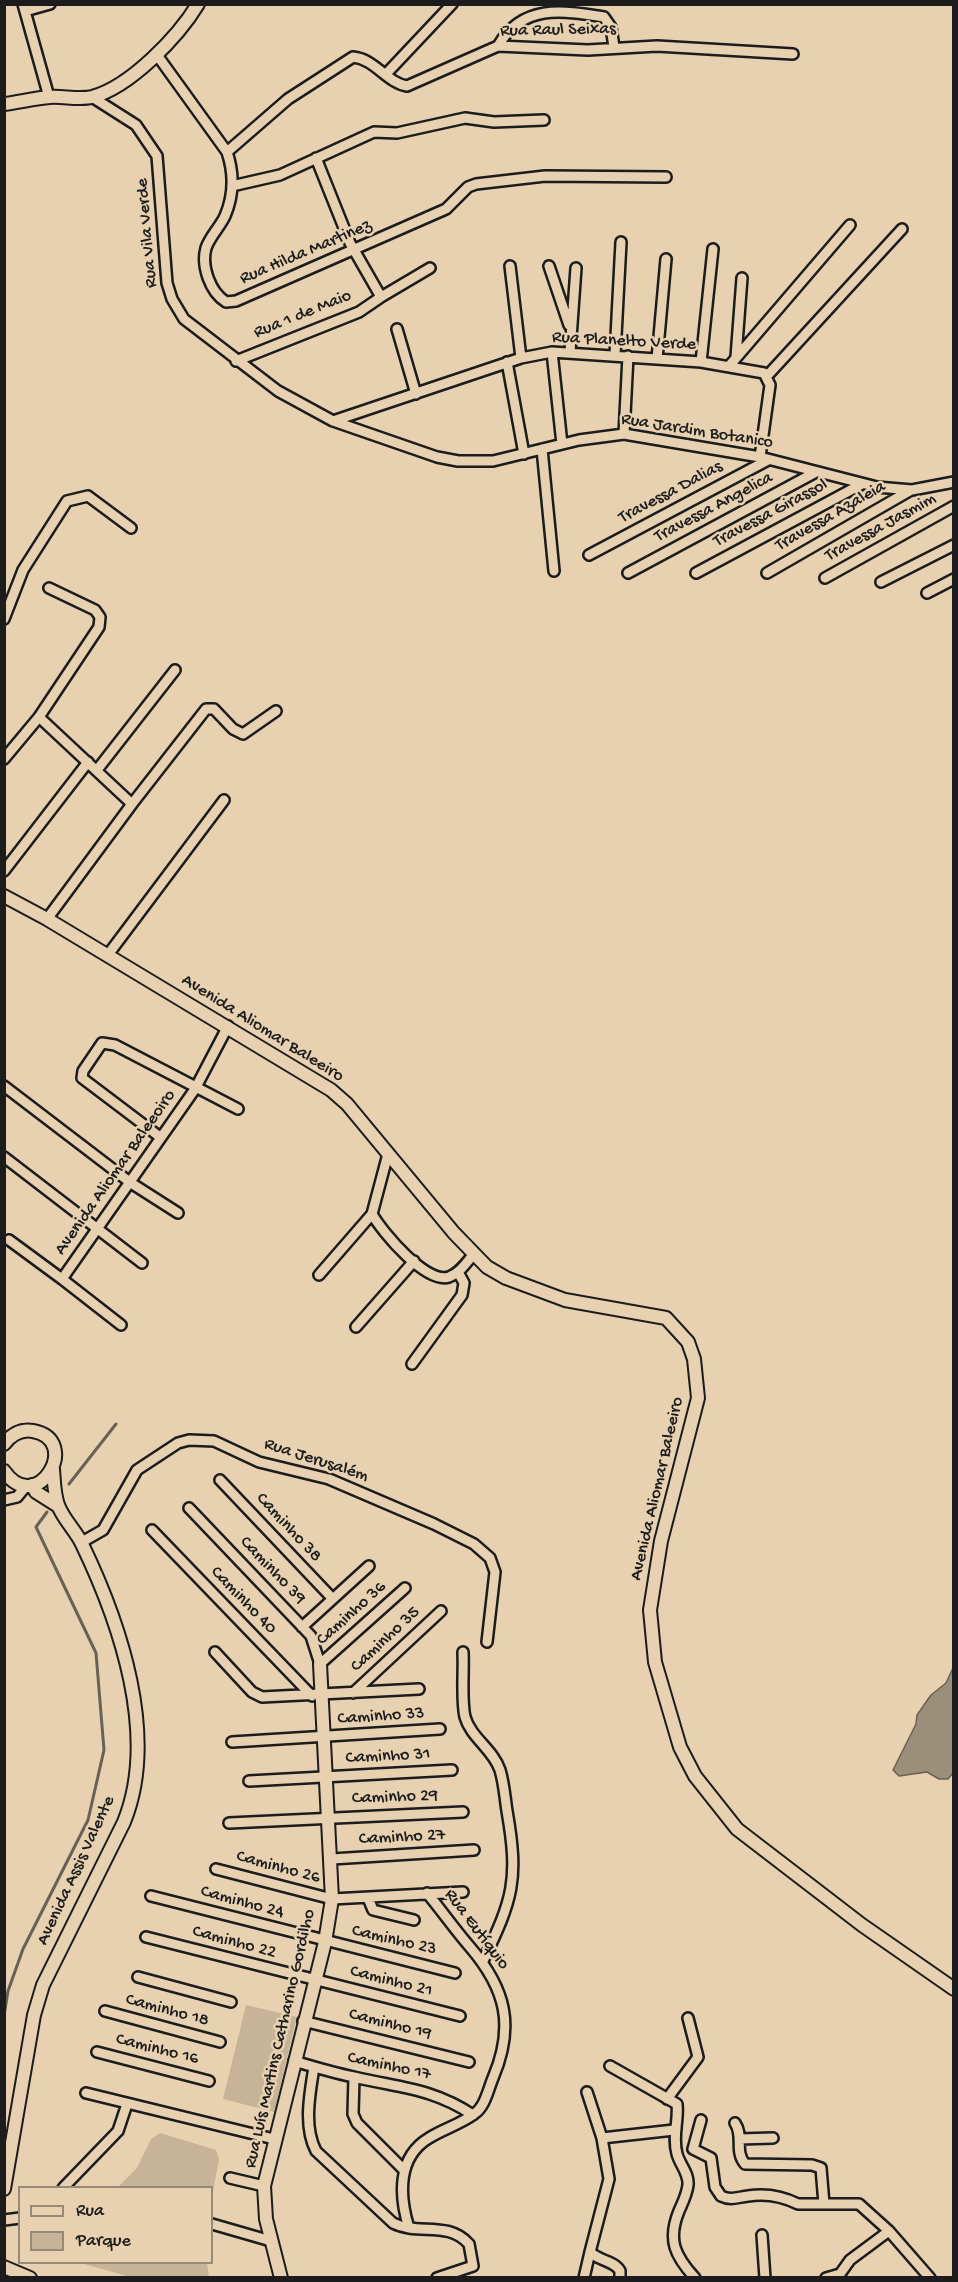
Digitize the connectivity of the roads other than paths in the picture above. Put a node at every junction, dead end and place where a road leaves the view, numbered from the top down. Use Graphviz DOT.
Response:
graph roads {
  1 [pos="50,4"];
  2 [pos="198,4"];
  3 [pos="452,4"];
  4 [pos="24,8"];
  5 [pos="498,46"];
  6 [pos="614,47"];
  7 [pos="793,54"];
  8 [pos="157,55"];
  9 [pos="387,74"];
  10 [pos="49,97"];
  11 [pos="92,97"];
  12 [pos="4,104"];
  13 [pos="544,120"];
  14 [pos="227,152"];
  15 [pos="316,158"];
  16 [pos="666,177"];
  17 [pos="232,186"];
  18 [pos="850,225"];
  19 [pos="902,229"];
  20 [pos="621,242"];
  21 [pos="354,249"];
  22 [pos="713,249"];
  23 [pos="666,259"];
  24 [pos="510,266"];
  25 [pos="549,266"];
  26 [pos="430,268"];
  27 [pos="576,268"];
  28 [pos="742,278"];
  29 [pos="381,297"];
  30 [pos="397,329"];
  31 [pos="571,330"];
  32 [pos="552,352"];
  33 [pos="570,352"];
  34 [pos="615,355"];
  35 [pos="628,356"];
  36 [pos="521,358"];
  37 [pos="657,359"];
  38 [pos="236,361"];
  39 [pos="733,361"];
  40 [pos="507,362"];
  41 [pos="701,362"];
  42 [pos="767,376"];
  43 [pos="416,394"];
  44 [pos="333,422"];
  45 [pos="624,434"];
  46 [pos="562,444"];
  47 [pos="542,449"];
  48 [pos="524,454"];
  49 [pos="764,458"];
  50 [pos="816,472"];
  51 [pos="954,482"];
  52 [pos="862,484"];
  53 [pos="912,490"];
  54 [pos="954,506"];
  55 [pos="131,528"];
  56 [pos="954,545"];
  57 [pos="589,555"];
  58 [pos="554,571"];
  59 [pos="628,573"];
  60 [pos="696,573"];
  61 [pos="767,573"];
  62 [pos="825,578"];
  63 [pos="954,579"];
  64 [pos="881,582"];
  65 [pos="49,588"];
  66 [pos="927,593"];
  67 [pos="4,619"];
  68 [pos="175,669"];
  69 [pos="276,711"];
  70 [pos="39,717"];
  71 [pos="4,759"];
  72 [pos="88,762"];
  73 [pos="97,770"];
  74 [pos="224,800"];
  75 [pos="132,804"];
  76 [pos="4,871"];
  77 [pos="4,896"];
  78 [pos="47,919"];
  79 [pos="108,956"];
  80 [pos="228,1026"];
  81 [pos="4,1086"];
  82 [pos="195,1089"];
  83 [pos="237,1109"];
  84 [pos="160,1137"];
  85 [pos="388,1154"];
  86 [pos="4,1157"];
  87 [pos="131,1183"];
  88 [pos="178,1213"];
  89 [pos="372,1214"];
  90 [pos="98,1230"];
  91 [pos="9,1240"];
  92 [pos="473,1255"];
  93 [pos="414,1262"];
  94 [pos="142,1263"];
  95 [pos="458,1272"];
  96 [pos="319,1275"];
  97 [pos="62,1279"];
  98 [pos="121,1325"];
  99 [pos="356,1327"];
  100 [pos="412,1364"];
  101 [pos="10,1432"];
  102 [pos="4,1444"];
  103 [pos="53,1469"];
  104 [pos="4,1471"];
  105 [pos="220,1480"];
  106 [pos="29,1485"];
  107 [pos="4,1500"];
  108 [pos="58,1506"];
  109 [pos="189,1508"];
  110 [pos="152,1530"];
  111 [pos="82,1542"];
  112 [pos="369,1566"];
  113 [pos="405,1588"];
  114 [pos="332,1598"];
  115 [pos="441,1611"];
  116 [pos="302,1627"];
  117 [pos="487,1642"];
  118 [pos="215,1652"];
  119 [pos="463,1652"];
  120 [pos="320,1664"];
  121 [pos="419,1689"];
  122 [pos="353,1693"];
  123 [pos="316,1695"];
  124 [pos="440,1730"];
  125 [pos="324,1737"];
  126 [pos="232,1742"];
  127 [pos="452,1770"];
  128 [pos="326,1776"];
  129 [pos="249,1780"];
  130 [pos="463,1812"];
  131 [pos="329,1818"];
  132 [pos="230,1823"];
  133 [pos="474,1850"];
  134 [pos="332,1860"];
  135 [pos="216,1869"];
  136 [pos="463,1892"];
  137 [pos="427,1893"];
  138 [pos="152,1896"];
  139 [pos="368,1898"];
  140 [pos="332,1899"];
  141 [pos="414,1920"];
  142 [pos="146,1937"];
  143 [pos="325,1942"];
  144 [pos="483,1961"];
  145 [pos="455,1973"];
  146 [pos="138,1977"];
  147 [pos="314,1980"];
  148 [pos="954,1989"];
  149 [pos="231,2002"];
  150 [pos="105,2011"];
  151 [pos="460,2016"];
  152 [pos="688,2019"];
  153 [pos="303,2021"];
  154 [pos="220,2042"];
  155 [pos="97,2052"];
  156 [pos="294,2061"];
  157 [pos="470,2062"];
  158 [pos="610,2066"];
  159 [pos="314,2067"];
  160 [pos="354,2078"];
  161 [pos="209,2080"];
  162 [pos="587,2092"];
  163 [pos="86,2094"];
  164 [pos="667,2099"];
  165 [pos="127,2104"];
  166 [pos="473,2115"];
  167 [pos="701,2120"];
  168 [pos="735,2123"];
  169 [pos="674,2130"];
  170 [pos="602,2138"];
  171 [pos="773,2138"];
  172 [pos="274,2139"];
  173 [pos="739,2139"];
  174 [pos="404,2170"];
  175 [pos="230,2178"];
  176 [pos="64,2186"];
  177 [pos="264,2186"];
  178 [pos="4,2188"];
  179 [pos="824,2204"];
  180 [pos="213,2224"];
  181 [pos="410,2228"];
  182 [pos="889,2231"];
  183 [pos="762,2235"];
  184 [pos="271,2241"];
  185 [pos="591,2252"];
  186 [pos="4,2267"];
  187 [pos="620,2275"];
  188 [pos="444,2276"];
  189 [pos="30,2277"];
  190 [pos="281,2277"];
  191 [pos="584,2277"];
  192 [pos="695,2277"];
  193 [pos="765,2277"];
  194 [pos="826,2277"];
  195 [pos="930,2277"];
  1 -- 4 [label="street"];
  2 -- 8 [label="main road"];
  3 -- 9 [label="street"];
  4 -- 10 [label="street"];
  5 -- 6 [label="street, Rua Raul Seixas"];
  5 -- 6 [label="street"];
  5 -- 9 [label="street, Rua Raul Seixas"];
  6 -- 7 [label="street, Rua Raul Seixas"];
  8 -- 11 [label="main road"];
  8 -- 14 [label="street, Rua Hilda Martinez"];
  9 -- 14 [label="street, Rua Raul Seixas"];
  10 -- 11 [label="main road"];
  10 -- 12 [label="main road"];
  11 -- 38 [label="street, Rua Vila Verde"];
  13 -- 15 [label="street"];
  14 -- 17 [label="street, Rua Hilda Martinez"];
  15 -- 17 [label="street"];
  15 -- 21 [label="street, Rua 1 de Maio"];
  16 -- 21 [label="street, Rua Hilda Martinez"];
  17 -- 21 [label="street, Rua Hilda Martinez"];
  18 -- 39 [label="street"];
  19 -- 42 [label="street"];
  20 -- 34 [label="street"];
  21 -- 29 [label="street, Rua 1 de Maio"];
  22 -- 41 [label="street"];
  23 -- 37 [label="street"];
  24 -- 36 [label="street"];
  25 -- 31 [label="street"];
  26 -- 29 [label="street, Rua 1 de Maio"];
  27 -- 31 [label="street"];
  28 -- 39 [label="street"];
  29 -- 38 [label="street, Rua 1 de Maio"];
  30 -- 43 [label="street"];
  31 -- 33 [label="street"];
  32 -- 33 [label="street, Rua Planelto Verde"];
  32 -- 36 [label="street, Rua Planelto Verde"];
  32 -- 46 [label="street"];
  33 -- 34 [label="street, Rua Planelto Verde"];
  34 -- 35 [label="street, Rua Planelto Verde"];
  35 -- 37 [label="street, Rua Planelto Verde"];
  35 -- 45 [label="street"];
  36 -- 40 [label="street, Rua Planelto Verde"];
  37 -- 41 [label="street, Rua Planelto Verde"];
  38 -- 44 [label="street, Rua Vila Verde"];
  39 -- 41 [label="street, Rua Planelto Verde"];
  39 -- 42 [label="street, Rua Planelto Verde"];
  40 -- 43 [label="street, Rua Planelto Verde"];
  40 -- 48 [label="street"];
  42 -- 49 [label="street"];
  43 -- 44 [label="street, Rua Planelto Verde"];
  44 -- 48 [label="street, Rua Jardim Botanico"];
  45 -- 46 [label="street, Rua Jardim Botanico"];
  45 -- 49 [label="street, Rua Jardim Botanico"];
  46 -- 47 [label="street, Rua Jardim Botanico"];
  47 -- 48 [label="street, Rua Jardim Botanico"];
  47 -- 58 [label="street"];
  49 -- 50 [label="street, Rua Jardim Botanico"];
  49 -- 57 [label="street, Travessa Dalias"];
  50 -- 52 [label="street, Rua Jardim Botanico"];
  50 -- 59 [label="street, Travessa Angelica"];
  51 -- 53 [label="street, Rua Jardim Botanico"];
  52 -- 53 [label="street, Rua Jardim Botanico"];
  52 -- 60 [label="street, Travessa Girassol"];
  53 -- 61 [label="street, Travessa Azaleia"];
  54 -- 62 [label="street, Travessa Jasmim"];
  55 -- 67 [label="street"];
  56 -- 64 [label="street"];
  63 -- 66 [label="street"];
  65 -- 70 [label="street"];
  68 -- 73 [label="street"];
  69 -- 75 [label="street"];
  70 -- 71 [label="street"];
  70 -- 72 [label="street"];
  72 -- 73 [label="street"];
  72 -- 76 [label="street"];
  73 -- 75 [label="street"];
  74 -- 79 [label="street"];
  75 -- 78 [label="street"];
  77 -- 78 [label="main road, Avenida Aliomar Baleeiro"];
  78 -- 79 [label="main road, Avenida Aliomar Baleeiro"];
  79 -- 80 [label="main road, Avenida Aliomar Baleeiro"];
  80 -- 82 [label="street, Avenida Aliomar Baleeoiro"];
  80 -- 85 [label="main road, Avenida Aliomar Baleeiro"];
  81 -- 87 [label="street"];
  82 -- 83 [label="street"];
  82 -- 84 [label="street, Avenida Aliomar Baleeoiro"];
  82 -- 84 [label="street"];
  84 -- 87 [label="street, Avenida Aliomar Baleeoiro"];
  85 -- 89 [label="street"];
  85 -- 92 [label="main road, Avenida Aliomar Baleeiro"];
  86 -- 90 [label="street"];
  87 -- 88 [label="street"];
  87 -- 90 [label="street, Avenida Aliomar Baleeoiro"];
  89 -- 93 [label="street"];
  89 -- 96 [label="street"];
  90 -- 94 [label="street"];
  90 -- 97 [label="street, Avenida Aliomar Baleeoiro"];
  91 -- 97 [label="street, Avenida Aliomar Baleeoiro"];
  92 -- 95 [label="street"];
  92 -- 148 [label="main road, Avenida Aliomar Baleeiro"];
  93 -- 95 [label="street"];
  93 -- 99 [label="street"];
  95 -- 100 [label="street"];
  97 -- 98 [label="street"];
  101 -- 102 [label="main road"];
  101 -- 103 [label="main road, Avenida Assis Valente"];
  103 -- 106 [label="main road"];
  103 -- 108 [label="main road, Avenida Assis Valente"];
  104 -- 106 [label="main road, Avenida Assis Valente"];
  105 -- 114 [label="street, Caminho 38"];
  106 -- 107 [label="street"];
  106 -- 108 [label="main road, Avenida Assis Valente"];
  108 -- 111 [label="main road, Avenida Assis Valente"];
  109 -- 116 [label="street, Caminho 39"];
  110 -- 123 [label="street, Caminho 40"];
  111 -- 117 [label="street, Rua Jerusalém"];
  111 -- 178 [label="main road, Avenida Assis Valente"];
  112 -- 114 [label="street"];
  113 -- 120 [label="street, Caminho 36"];
  114 -- 116 [label="street"];
  115 -- 122 [label="street, Caminho 35"];
  116 -- 120 [label="street, Caminho 39"];
  118 -- 123 [label="street, Caminho 35"];
  119 -- 144 [label="street"];
  120 -- 123 [label="main road, Rua Luís Martins Catharino Gordilho"];
  121 -- 122 [label="street, Caminho 35"];
  122 -- 123 [label="street, Caminho 35"];
  123 -- 125 [label="main road, Rua Luís Martins Catharino Gordilho"];
  124 -- 125 [label="street, Caminho 33"];
  125 -- 126 [label="street, Caminho 33"];
  125 -- 128 [label="main road, Rua Luís Martins Catharino Gordilho"];
  127 -- 128 [label="street, Caminho 31"];
  128 -- 129 [label="street, Caminho 31"];
  128 -- 131 [label="main road, Rua Luís Martins Catharino Gordilho"];
  130 -- 131 [label="street, Caminho 29"];
  131 -- 132 [label="street, Caminho 29"];
  131 -- 134 [label="main road, Rua Luís Martins Catharino Gordilho"];
  133 -- 134 [label="street, Caminho 27"];
  134 -- 140 [label="main road, Rua Luís Martins Catharino Gordilho"];
  135 -- 140 [label="street, Caminho 26"];
  136 -- 137 [label="street, Caminho 26"];
  137 -- 139 [label="street, Caminho 26"];
  137 -- 144 [label="street, Rua Eutíquio"];
  138 -- 143 [label="street, Caminho 24"];
  139 -- 140 [label="street, Caminho 26"];
  139 -- 141 [label="street"];
  140 -- 143 [label="main road, Rua Luís Martins Catharino Gordilho"];
  142 -- 147 [label="street, Caminho 22"];
  143 -- 145 [label="street, Caminho 23"];
  143 -- 147 [label="main road, Rua Luís Martins Catharino Gordilho"];
  144 -- 166 [label="street, Rua Eutíquio"];
  146 -- 149 [label="street"];
  147 -- 151 [label="street, Caminho 21"];
  147 -- 153 [label="main road, Rua Luís Martins Catharino Gordilho"];
  150 -- 154 [label="street, Caminho 18"];
  152 -- 164 [label="street"];
  153 -- 156 [label="main road, Rua Luís Martins Catharino Gordilho"];
  153 -- 157 [label="street, Caminho 19"];
  155 -- 161 [label="street, Caminho 16"];
  156 -- 159 [label="street, Caminho 17"];
  156 -- 172 [label="main road, Rua Luís Martins Catharino Gordilho"];
  158 -- 164 [label="street"];
  159 -- 160 [label="street, Caminho 17"];
  159 -- 181 [label="street"];
  160 -- 166 [label="street, Caminho 17"];
  160 -- 174 [label="street"];
  162 -- 170 [label="street"];
  163 -- 165 [label="street"];
  164 -- 169 [label="street"];
  165 -- 172 [label="street"];
  165 -- 176 [label="street"];
  166 -- 174 [label="street, Rua Eutíquio"];
  167 -- 179 [label="street"];
  168 -- 173 [label="street"];
  169 -- 170 [label="street"];
  169 -- 192 [label="street"];
  170 -- 185 [label="street"];
  171 -- 173 [label="street"];
  172 -- 177 [label="main road, Rua Luís Martins Catharino Gordilho"];
  173 -- 179 [label="street"];
  174 -- 181 [label="street"];
  175 -- 177 [label="street"];
  177 -- 184 [label="main road, Rua Luís Martins Catharino Gordilho"];
  179 -- 182 [label="street"];
  180 -- 184 [label="street"];
  181 -- 188 [label="street"];
  182 -- 194 [label="street"];
  182 -- 195 [label="street"];
  183 -- 193 [label="street"];
  184 -- 190 [label="main road, Rua Luís Martins Catharino Gordilho"];
  185 -- 187 [label="street"];
  185 -- 191 [label="street"];
  186 -- 189 [label="main road"];
}
